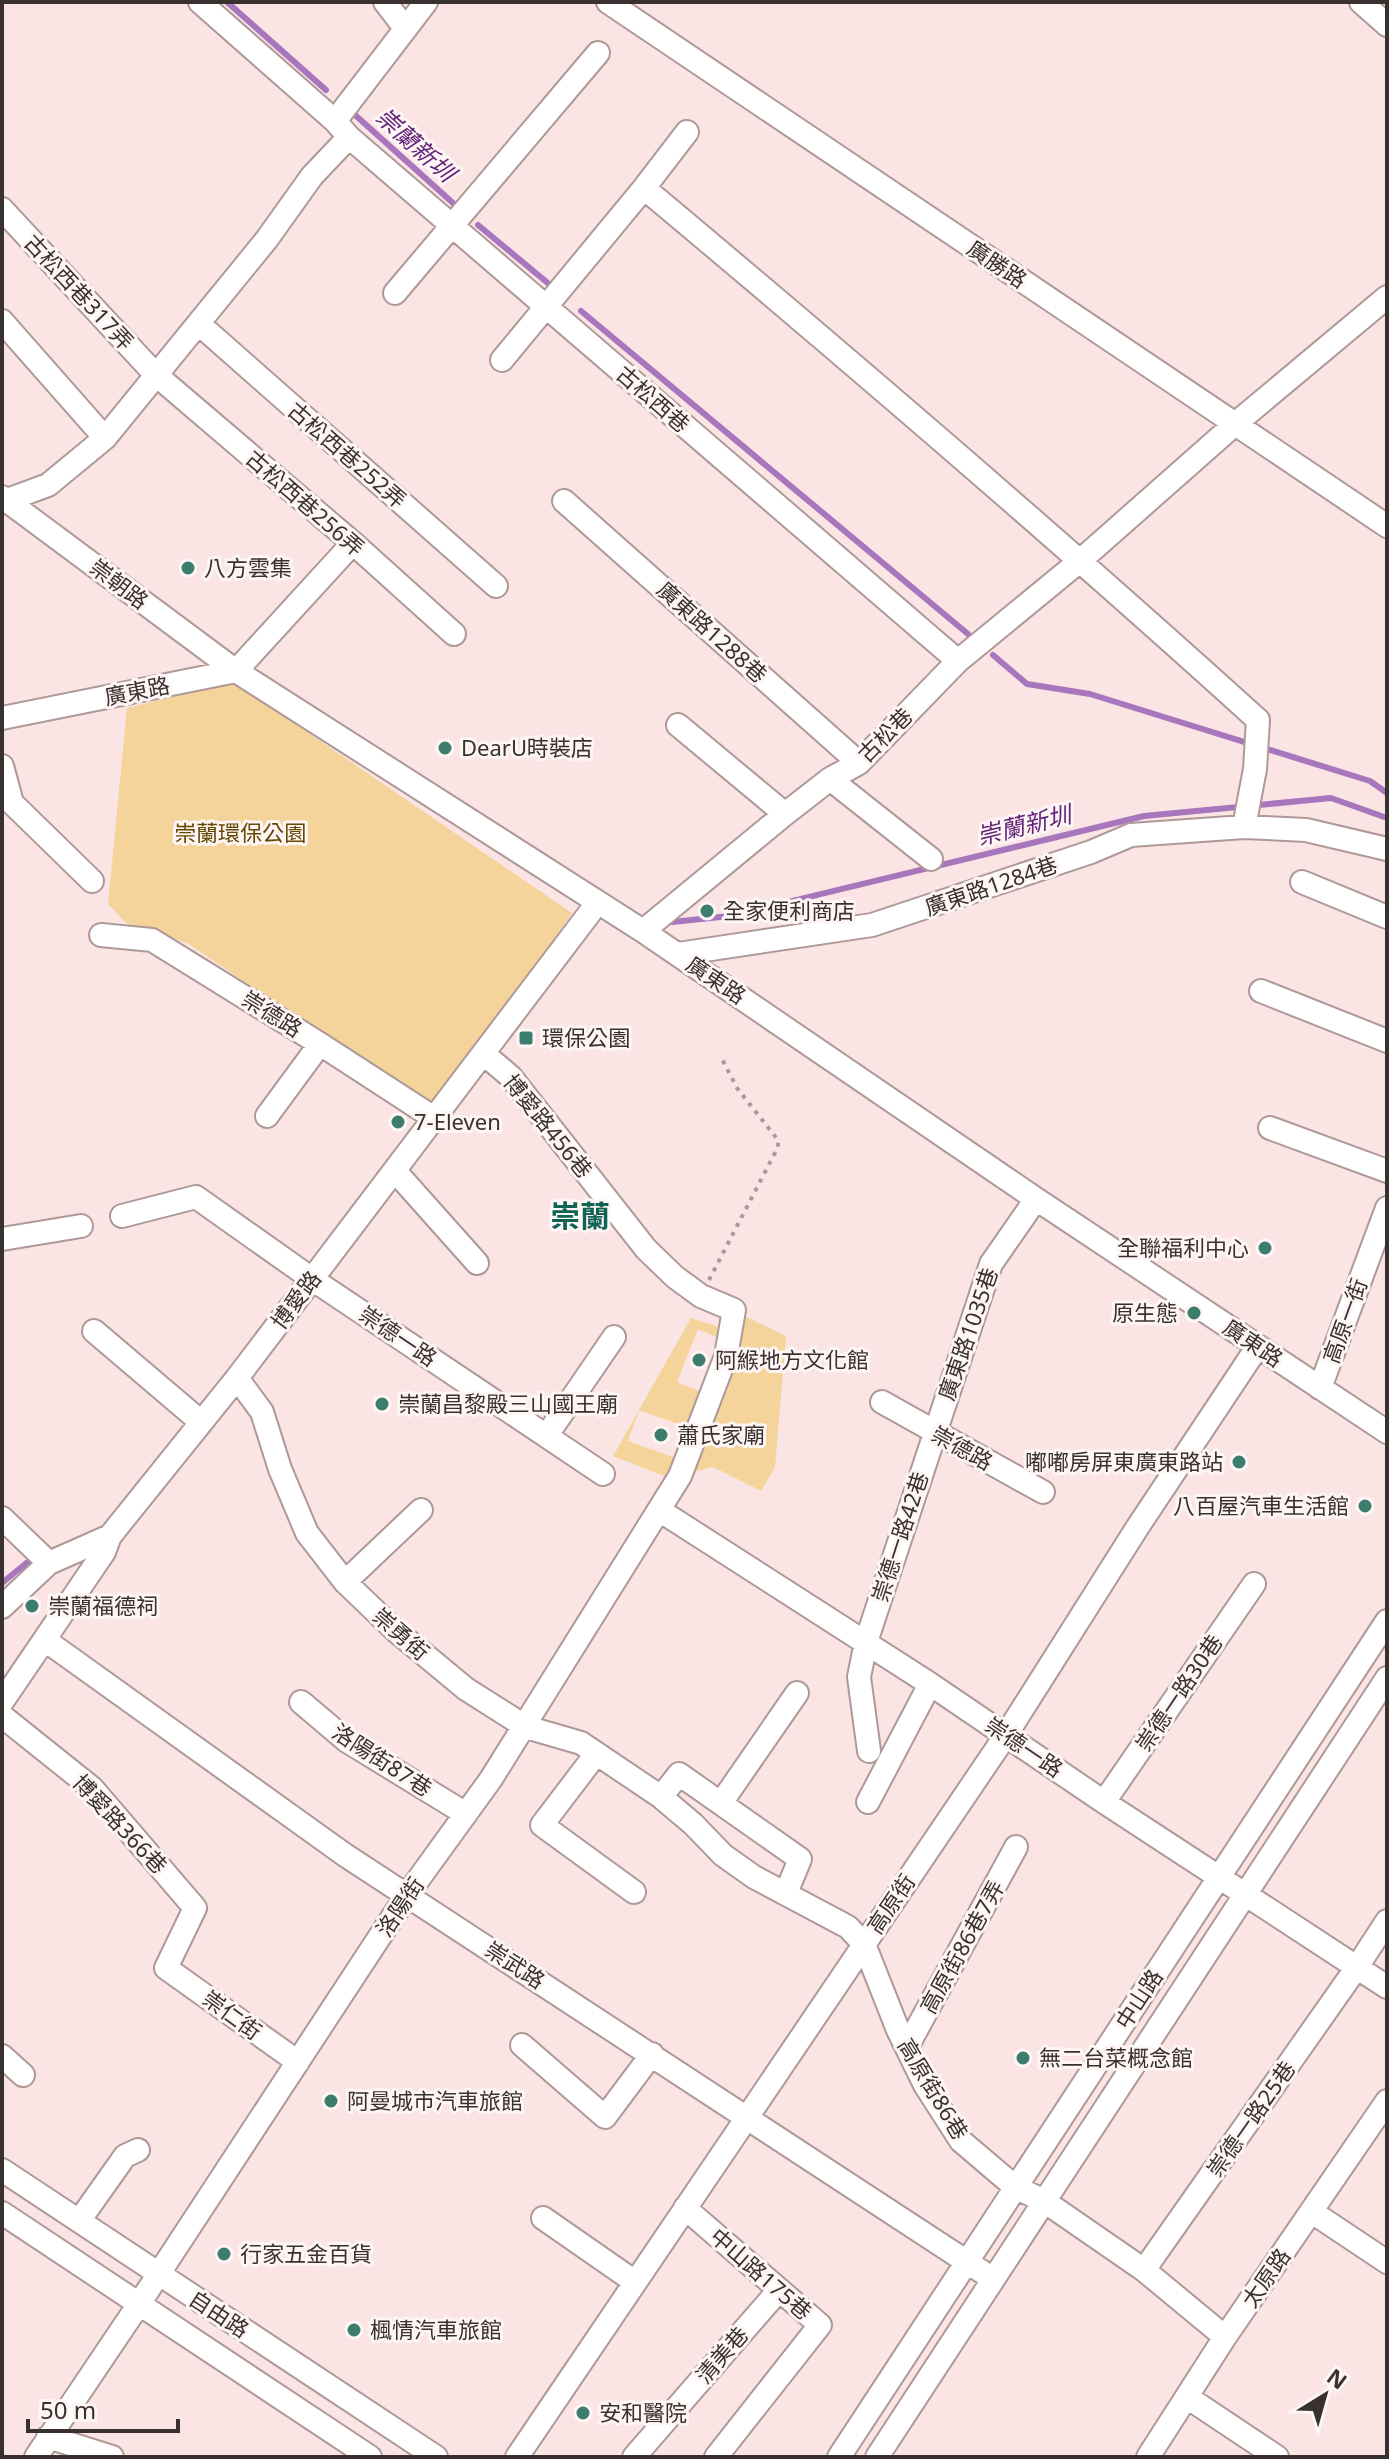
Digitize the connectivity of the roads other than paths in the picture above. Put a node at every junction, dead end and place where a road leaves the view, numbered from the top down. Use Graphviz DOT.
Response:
graph roads {
  1 [pos="200,2"];
  2 [pos="385,2"];
  3 [pos="426,2"];
  4 [pos="608,2"];
  5 [pos="1361,2"];
  6 [pos="1387,25"];
  7 [pos="405,28"];
  8 [pos="598,53"];
  9 [pos="342,129"];
  10 [pos="687,132"];
  11 [pos="644,188"];
  12 [pos="2,209"];
  13 [pos="454,225"];
  14 [pos="395,293"];
  15 [pos="1387,297"];
  16 [pos="545,307"];
  17 [pos="2,321"];
  18 [pos="199,324"];
  19 [pos="502,360"];
  20 [pos="155,374"];
  21 [pos="1235,424"];
  22 [pos="105,438"];
  23 [pos="3,500"];
  24 [pos="564,501"];
  25 [pos="1387,526"];
  26 [pos="353,543"];
  27 [pos="1081,560"];
  28 [pos="496,586"];
  29 [pos="454,634"];
  30 [pos="958,661"];
  31 [pos="236,671"];
  32 [pos="2,718"];
  33 [pos="678,725"];
  34 [pos="859,763"];
  35 [pos="2,766"];
  36 [pos="830,779"];
  37 [pos="785,814"];
  38 [pos="1244,827"];
  39 [pos="1387,849"];
  40 [pos="931,859"];
  41 [pos="92,881"];
  42 [pos="1302,882"];
  43 [pos="598,902"];
  44 [pos="1387,917"];
  45 [pos="643,931"];
  46 [pos="101,935"];
  47 [pos="678,954"];
  48 [pos="1261,991"];
  49 [pos="1387,1041"];
  50 [pos="320,1044"];
  51 [pos="484,1054"];
  52 [pos="267,1116"];
  53 [pos="434,1118"];
  54 [pos="1270,1128"];
  55 [pos="395,1171"];
  56 [pos="1387,1171"];
  57 [pos="1036,1199"];
  58 [pos="1387,1208"];
  59 [pos="122,1216"];
  60 [pos="81,1226"];
  61 [pos="2,1239"];
  62 [pos="477,1263"];
  63 [pos="312,1279"];
  64 [pos="94,1331"];
  65 [pos="614,1337"];
  66 [pos="1258,1346"];
  67 [pos="237,1378"];
  68 [pos="1320,1388"];
  69 [pos="882,1402"];
  70 [pos="201,1422"];
  71 [pos="1387,1432"];
  72 [pos="935,1433"];
  73 [pos="547,1435"];
  74 [pos="603,1474"];
  75 [pos="1043,1492"];
  76 [pos="421,1510"];
  77 [pos="659,1510"];
  78 [pos="2,1518"];
  79 [pos="110,1536"];
  80 [pos="49,1563"];
  81 [pos="345,1582"];
  82 [pos="1254,1584"];
  83 [pos="2,1607"];
  84 [pos="1387,1621"];
  85 [pos="45,1640"];
  86 [pos="866,1642"];
  87 [pos="1387,1678"];
  88 [pos="930,1684"];
  89 [pos="797,1693"];
  90 [pos="2,1702"];
  91 [pos="301,1702"];
  92 [pos="2,1716"];
  93 [pos="526,1727"];
  94 [pos="1006,1735"];
  95 [pos="869,1751"];
  96 [pos="596,1754"];
  97 [pos="661,1797"];
  98 [pos="868,1802"];
  99 [pos="1104,1802"];
  100 [pos="721,1803"];
  101 [pos="466,1814"];
  102 [pos="1016,1847"];
  103 [pos="1219,1877"];
  104 [pos="634,1892"];
  105 [pos="786,1893"];
  106 [pos="1246,1894"];
  107 [pos="407,1895"];
  108 [pos="1387,1921"];
  109 [pos="864,1944"];
  110 [pos="1357,1967"];
  111 [pos="166,1968"];
  112 [pos="1387,1987"];
  113 [pos="522,2045"];
  114 [pos="907,2047"];
  115 [pos="652,2054"];
  116 [pos="2,2056"];
  117 [pos="298,2062"];
  118 [pos="23,2075"];
  119 [pos="1387,2101"];
  120 [pos="747,2116"];
  121 [pos="138,2150"];
  122 [pos="2,2170"];
  123 [pos="1015,2187"];
  124 [pos="1044,2201"];
  125 [pos="685,2208"];
  126 [pos="1312,2212"];
  127 [pos="2,2213"];
  128 [pos="543,2218"];
  129 [pos="79,2221"];
  130 [pos="967,2261"];
  131 [pos="1387,2262"];
  132 [pos="1144,2270"];
  133 [pos="159,2274"];
  134 [pos="993,2279"];
  135 [pos="635,2282"];
  136 [pos="779,2290"];
  137 [pos="139,2304"];
  138 [pos="1225,2337"];
  139 [pos="1187,2397"];
  140 [pos="48,2437"];
  141 [pos="36,2457"];
  142 [pos="112,2457"];
  143 [pos="370,2457"];
  144 [pos="436,2457"];
  145 [pos="517,2457"];
  146 [pos="634,2457"];
  147 [pos="716,2457"];
  148 [pos="839,2457"];
  149 [pos="877,2457"];
  150 [pos="1148,2457"];
  151 [pos="1277,2457"];
  1 -- 9 [label="street, 古松西巷"];
  2 -- 7 [label="street"];
  3 -- 7 [label="street"];
  4 -- 21 [label="street, 廣勝路"];
  5 -- 6 [label="street"];
  7 -- 9 [label="street"];
  8 -- 13 [label="street"];
  9 -- 13 [label="street, 古松西巷"];
  9 -- 18 [label="street"];
  10 -- 11 [label="street"];
  11 -- 16 [label="street"];
  11 -- 27 [label="street"];
  12 -- 20 [label="street, 古松西巷317弄"];
  13 -- 14 [label="street"];
  13 -- 16 [label="street, 古松西巷"];
  15 -- 21 [label="street, 古松巷"];
  16 -- 19 [label="street"];
  16 -- 30 [label="street, 古松西巷"];
  17 -- 22 [label="street"];
  18 -- 20 [label="street"];
  18 -- 28 [label="street, 古松西巷252弄"];
  20 -- 22 [label="street"];
  20 -- 26 [label="street, 古松西巷256弄"];
  21 -- 25 [label="street, 廣勝路"];
  21 -- 27 [label="street, 古松巷"];
  22 -- 23 [label="street"];
  23 -- 31 [label="street, 崇朝路"];
  24 -- 34 [label="street, 廣東路1288巷"];
  26 -- 29 [label="street, 古松西巷256弄"];
  26 -- 31 [label="street"];
  27 -- 30 [label="street, 古松巷"];
  27 -- 38 [label="street"];
  30 -- 34 [label="street, 古松巷"];
  31 -- 32 [label="street, 廣東路"];
  31 -- 43 [label="street, 廣東路"];
  33 -- 37 [label="street"];
  34 -- 36 [label="street, 古松巷"];
  35 -- 41 [label="street"];
  36 -- 37 [label="street, 古松巷"];
  36 -- 40 [label="street"];
  37 -- 45 [label="street, 古松巷"];
  38 -- 39 [label="street, 廣東路1284巷"];
  38 -- 47 [label="street, 廣東路1284巷"];
  42 -- 44 [label="street"];
  43 -- 45 [label="street, 廣東路"];
  43 -- 51 [label="street, 博愛路"];
  45 -- 47 [label="street, 廣東路"];
  46 -- 50 [label="street, 崇德路"];
  47 -- 57 [label="street, 廣東路"];
  48 -- 49 [label="street"];
  50 -- 52 [label="street"];
  50 -- 53 [label="street, 崇德路"];
  51 -- 53 [label="street, 博愛路"];
  51 -- 77 [label="street, 博愛路456巷"];
  53 -- 55 [label="street, 博愛路"];
  54 -- 56 [label="street"];
  55 -- 62 [label="street"];
  55 -- 63 [label="street, 博愛路"];
  57 -- 66 [label="street, 廣東路"];
  57 -- 72 [label="street, 廣東路1035巷"];
  58 -- 68 [label="street, 高原一街"];
  59 -- 63 [label="street, 崇德一路"];
  60 -- 61 [label="street"];
  63 -- 67 [label="street, 博愛路"];
  63 -- 73 [label="street, 崇德一路"];
  64 -- 70 [label="street"];
  65 -- 73 [label="street"];
  66 -- 68 [label="street, 廣東路"];
  66 -- 94 [label="street, 高原街"];
  67 -- 70 [label="street, 博愛路"];
  67 -- 81 [label="street, 崇勇街"];
  68 -- 71 [label="street, 廣東路"];
  69 -- 72 [label="street, 崇德路"];
  70 -- 79 [label="street, 博愛路"];
  72 -- 75 [label="street, 崇德路"];
  72 -- 86 [label="street, 崇德一路42巷"];
  73 -- 74 [label="street, 崇德一路"];
  76 -- 81 [label="street"];
  77 -- 86 [label="street, 崇德一路"];
  77 -- 93 [label="street, 洛陽街"];
  78 -- 80 [label="street"];
  79 -- 80 [label="street"];
  79 -- 85 [label="street, 博愛路"];
  80 -- 83 [label="street"];
  81 -- 93 [label="street, 崇勇街"];
  82 -- 99 [label="street, 崇德一路30巷"];
  84 -- 103 [label="street, 中山路"];
  85 -- 90 [label="street, 博愛路"];
  85 -- 107 [label="street, 崇武路"];
  86 -- 88 [label="street, 崇德一路"];
  86 -- 95 [label="street, 崇德一路42巷"];
  87 -- 106 [label="street, 中山路"];
  88 -- 94 [label="street, 崇德一路"];
  88 -- 98 [label="street"];
  89 -- 100 [label="street"];
  91 -- 101 [label="street, 洛陽街87巷"];
  92 -- 111 [label="street, 博愛路366巷"];
  93 -- 96 [label="street, 崇勇街"];
  93 -- 101 [label="street, 洛陽街"];
  94 -- 99 [label="street, 崇德一路"];
  94 -- 109 [label="street, 高原街"];
  96 -- 97 [label="street, 崇勇街"];
  96 -- 104 [label="street"];
  97 -- 100 [label="street"];
  97 -- 105 [label="street, 崇勇街"];
  99 -- 103 [label="street, 崇德一路"];
  100 -- 105 [label="street"];
  101 -- 107 [label="street, 洛陽街"];
  102 -- 114 [label="street, 高原街86巷7弄"];
  103 -- 106 [label="street, 崇德一路"];
  103 -- 123 [label="street, 中山路"];
  105 -- 109 [label="street, 崇勇街"];
  106 -- 110 [label="street, 崇德一路"];
  106 -- 124 [label="street, 中山路"];
  107 -- 115 [label="street, 崇武路"];
  107 -- 117 [label="street, 洛陽街"];
  108 -- 110 [label="street, 崇德一路25巷"];
  109 -- 114 [label="street, 高原街86巷"];
  109 -- 120 [label="street, 高原街"];
  110 -- 112 [label="street, 崇德一路"];
  110 -- 132 [label="street, 崇德一路25巷"];
  111 -- 117 [label="street, 崇仁街"];
  113 -- 115 [label="street"];
  114 -- 123 [label="street, 高原街86巷"];
  115 -- 120 [label="street, 崇武路"];
  116 -- 118 [label="street"];
  117 -- 133 [label="street, 洛陽街"];
  119 -- 126 [label="street, 太原路"];
  120 -- 125 [label="street, 高原街"];
  120 -- 130 [label="street, 崇武路"];
  121 -- 129 [label="street"];
  122 -- 129 [label="street, 自由路"];
  123 -- 124 [label="street, 高原街86巷"];
  123 -- 130 [label="street, 中山路"];
  124 -- 132 [label="street, 高原街86巷"];
  124 -- 134 [label="street, 中山路"];
  125 -- 135 [label="street, 高原街"];
  125 -- 136 [label="street, 中山路175巷"];
  126 -- 131 [label="street"];
  126 -- 138 [label="street, 太原路"];
  127 -- 137 [label="street, 自由路"];
  128 -- 135 [label="street"];
  129 -- 133 [label="street, 自由路"];
  130 -- 134 [label="street, 崇武路"];
  130 -- 148 [label="street, 中山路"];
  132 -- 138 [label="street, 高原街86巷"];
  133 -- 137 [label="street, 洛陽街"];
  133 -- 144 [label="street, 自由路"];
  134 -- 149 [label="street, 中山路"];
  135 -- 145 [label="street, 高原街"];
  136 -- 146 [label="street, 清美巷"];
  136 -- 147 [label="street, 中山路175巷"];
  137 -- 140 [label="street, 洛陽街"];
  137 -- 143 [label="street, 自由路"];
  138 -- 139 [label="street, 太原路"];
  139 -- 150 [label="street, 太原路"];
  139 -- 151 [label="street"];
  140 -- 141 [label="street"];
  140 -- 142 [label="street"];
}
